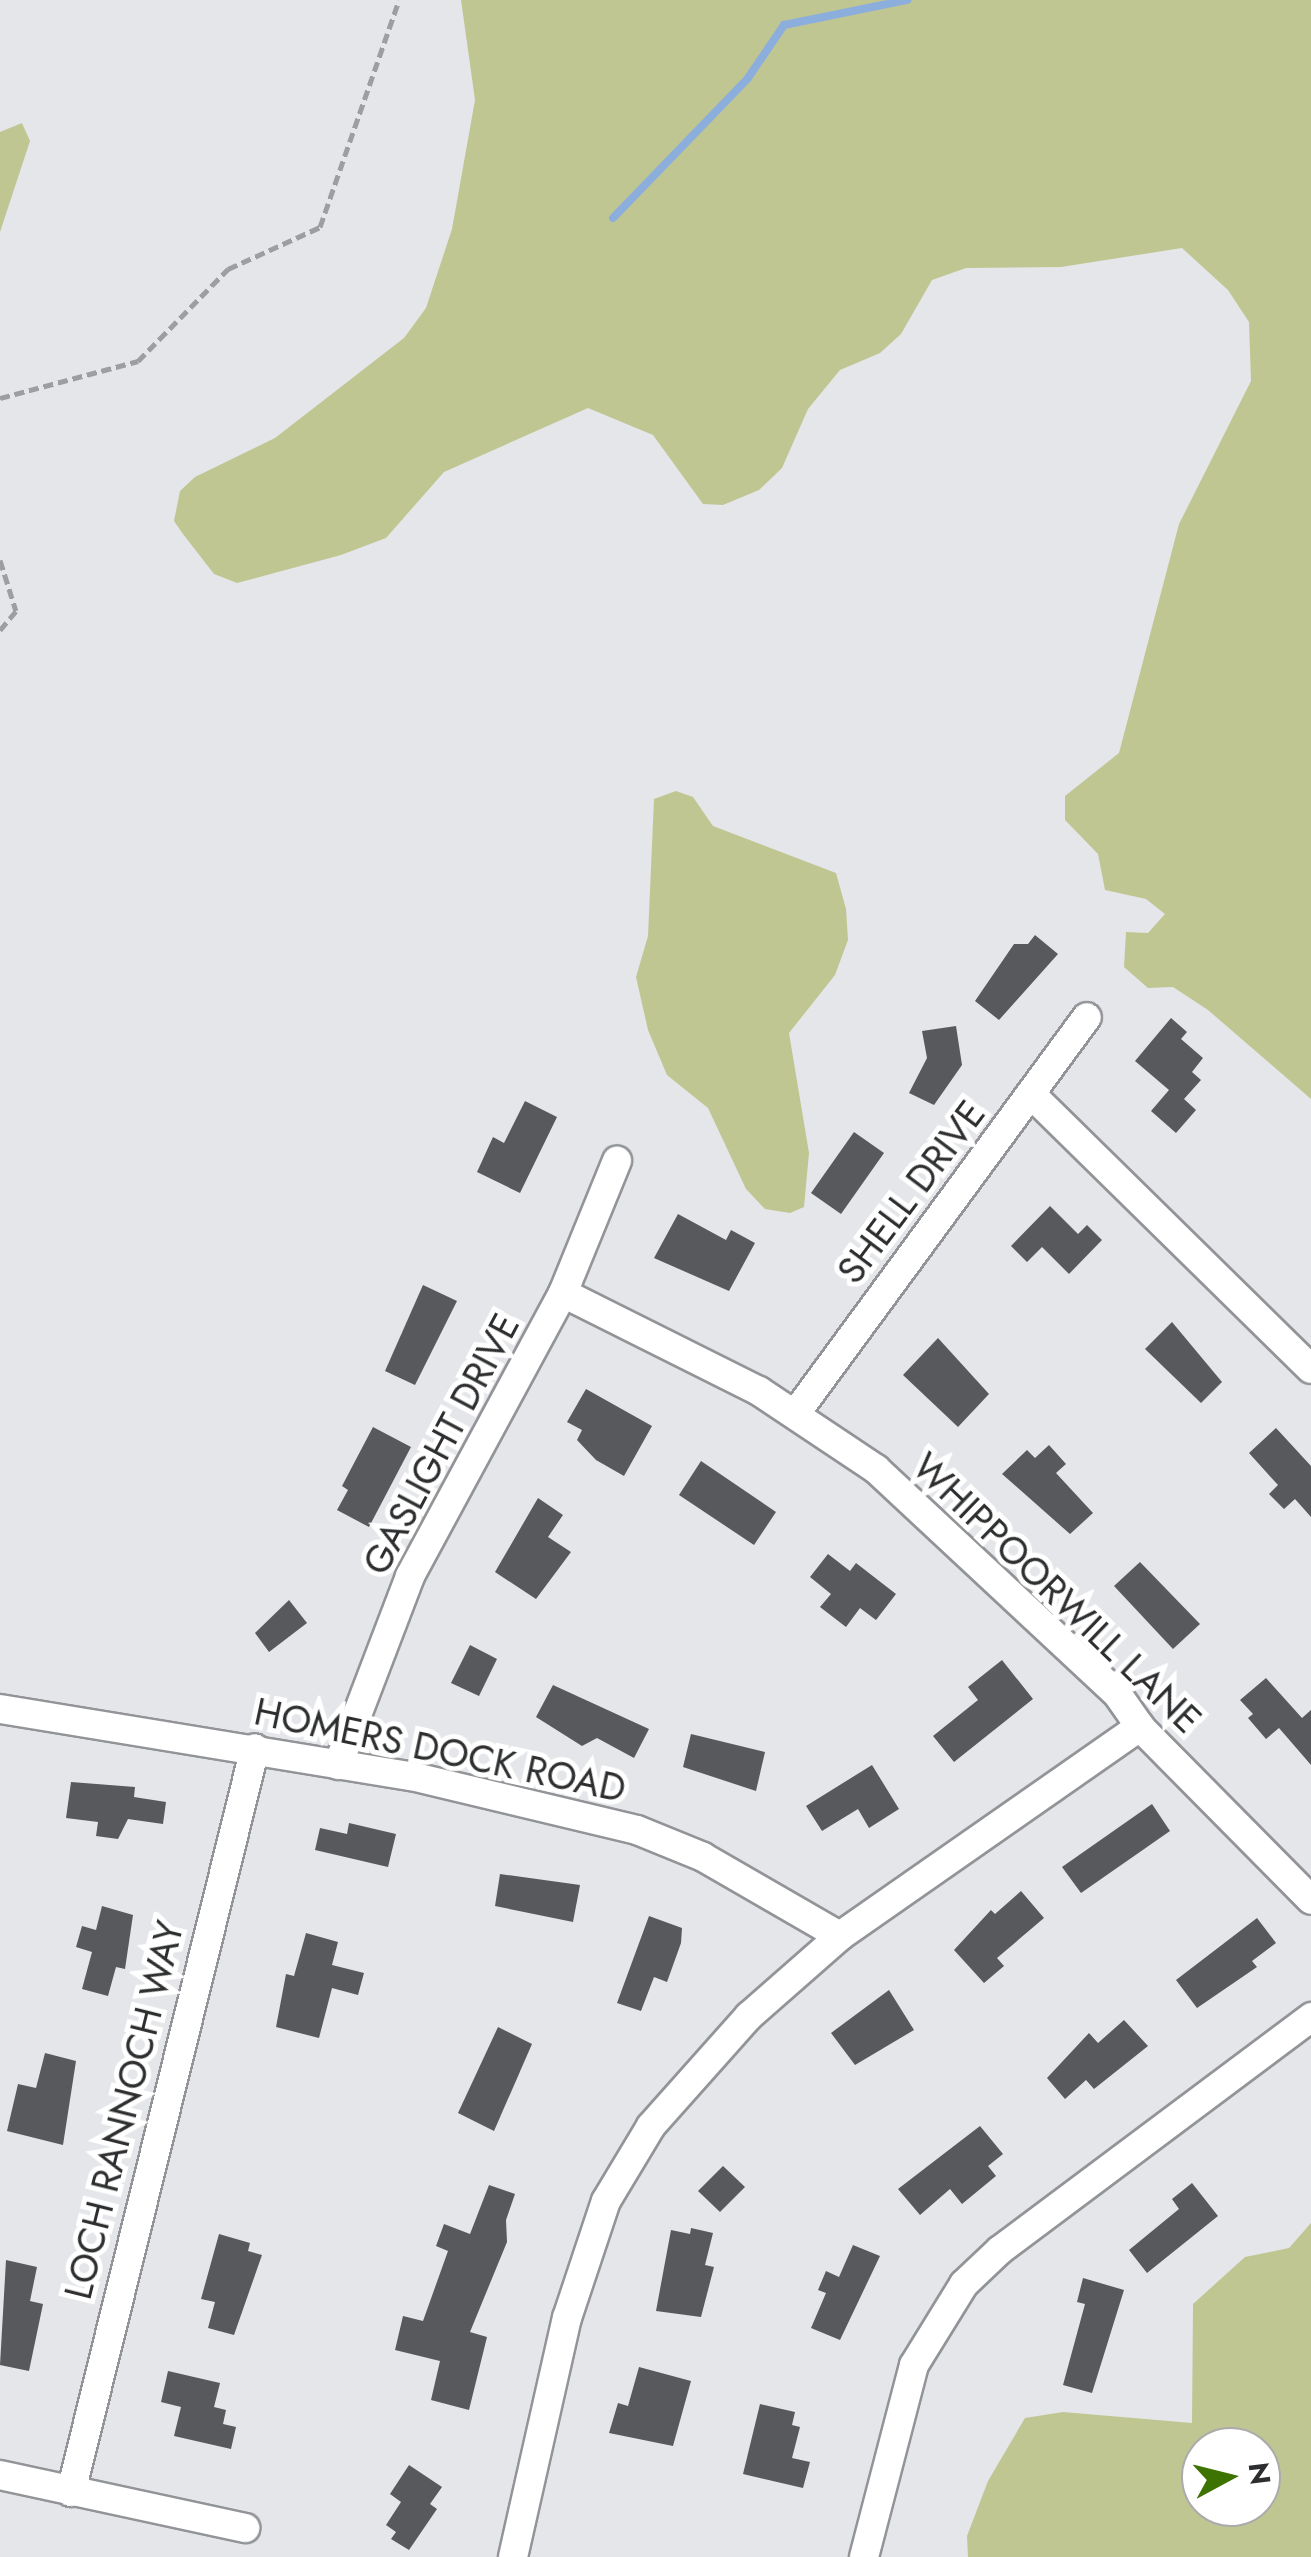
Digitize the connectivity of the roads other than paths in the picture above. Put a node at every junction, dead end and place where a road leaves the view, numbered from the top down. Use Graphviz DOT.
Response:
graph roads {
  1 [pos="1087,1018"];
  2 [pos="1032,1094"];
  3 [pos="617,1160"];
  4 [pos="563,1293"];
  5 [pos="1311,1369"];
  6 [pos="796,1412"];
  7 [pos="0,1709"];
  8 [pos="1140,1726"];
  9 [pos="256,1748"];
  10 [pos="338,1765"];
  11 [pos="1311,1900"];
  12 [pos="840,1936"];
  13 [pos="1311,2017"];
  14 [pos="0,2475"];
  15 [pos="70,2492"];
  16 [pos="246,2528"];
  17 [pos="513,2557"];
  18 [pos="864,2557"];
  1 -- 2 [label="street, SHELL DRIVE"];
  2 -- 5 [label="street"];
  2 -- 6 [label="street, SHELL DRIVE"];
  3 -- 4 [label="street, GASLIGHT DRIVE"];
  4 -- 6 [label="street, WHIPPOORWILL LANE"];
  4 -- 10 [label="street, GASLIGHT DRIVE"];
  6 -- 8 [label="street, WHIPPOORWILL LANE"];
  7 -- 9 [label="street, HOMERS DOCK ROAD"];
  8 -- 11 [label="street, WHIPPOORWILL LANE"];
  8 -- 12 [label="street"];
  9 -- 10 [label="street, HOMERS DOCK ROAD"];
  9 -- 15 [label="street, LOCH RANNOCH WAY"];
  10 -- 12 [label="street, HOMERS DOCK ROAD"];
  12 -- 17 [label="street"];
  13 -- 18 [label="street"];
  14 -- 15 [label="street"];
  15 -- 16 [label="street"];
}
